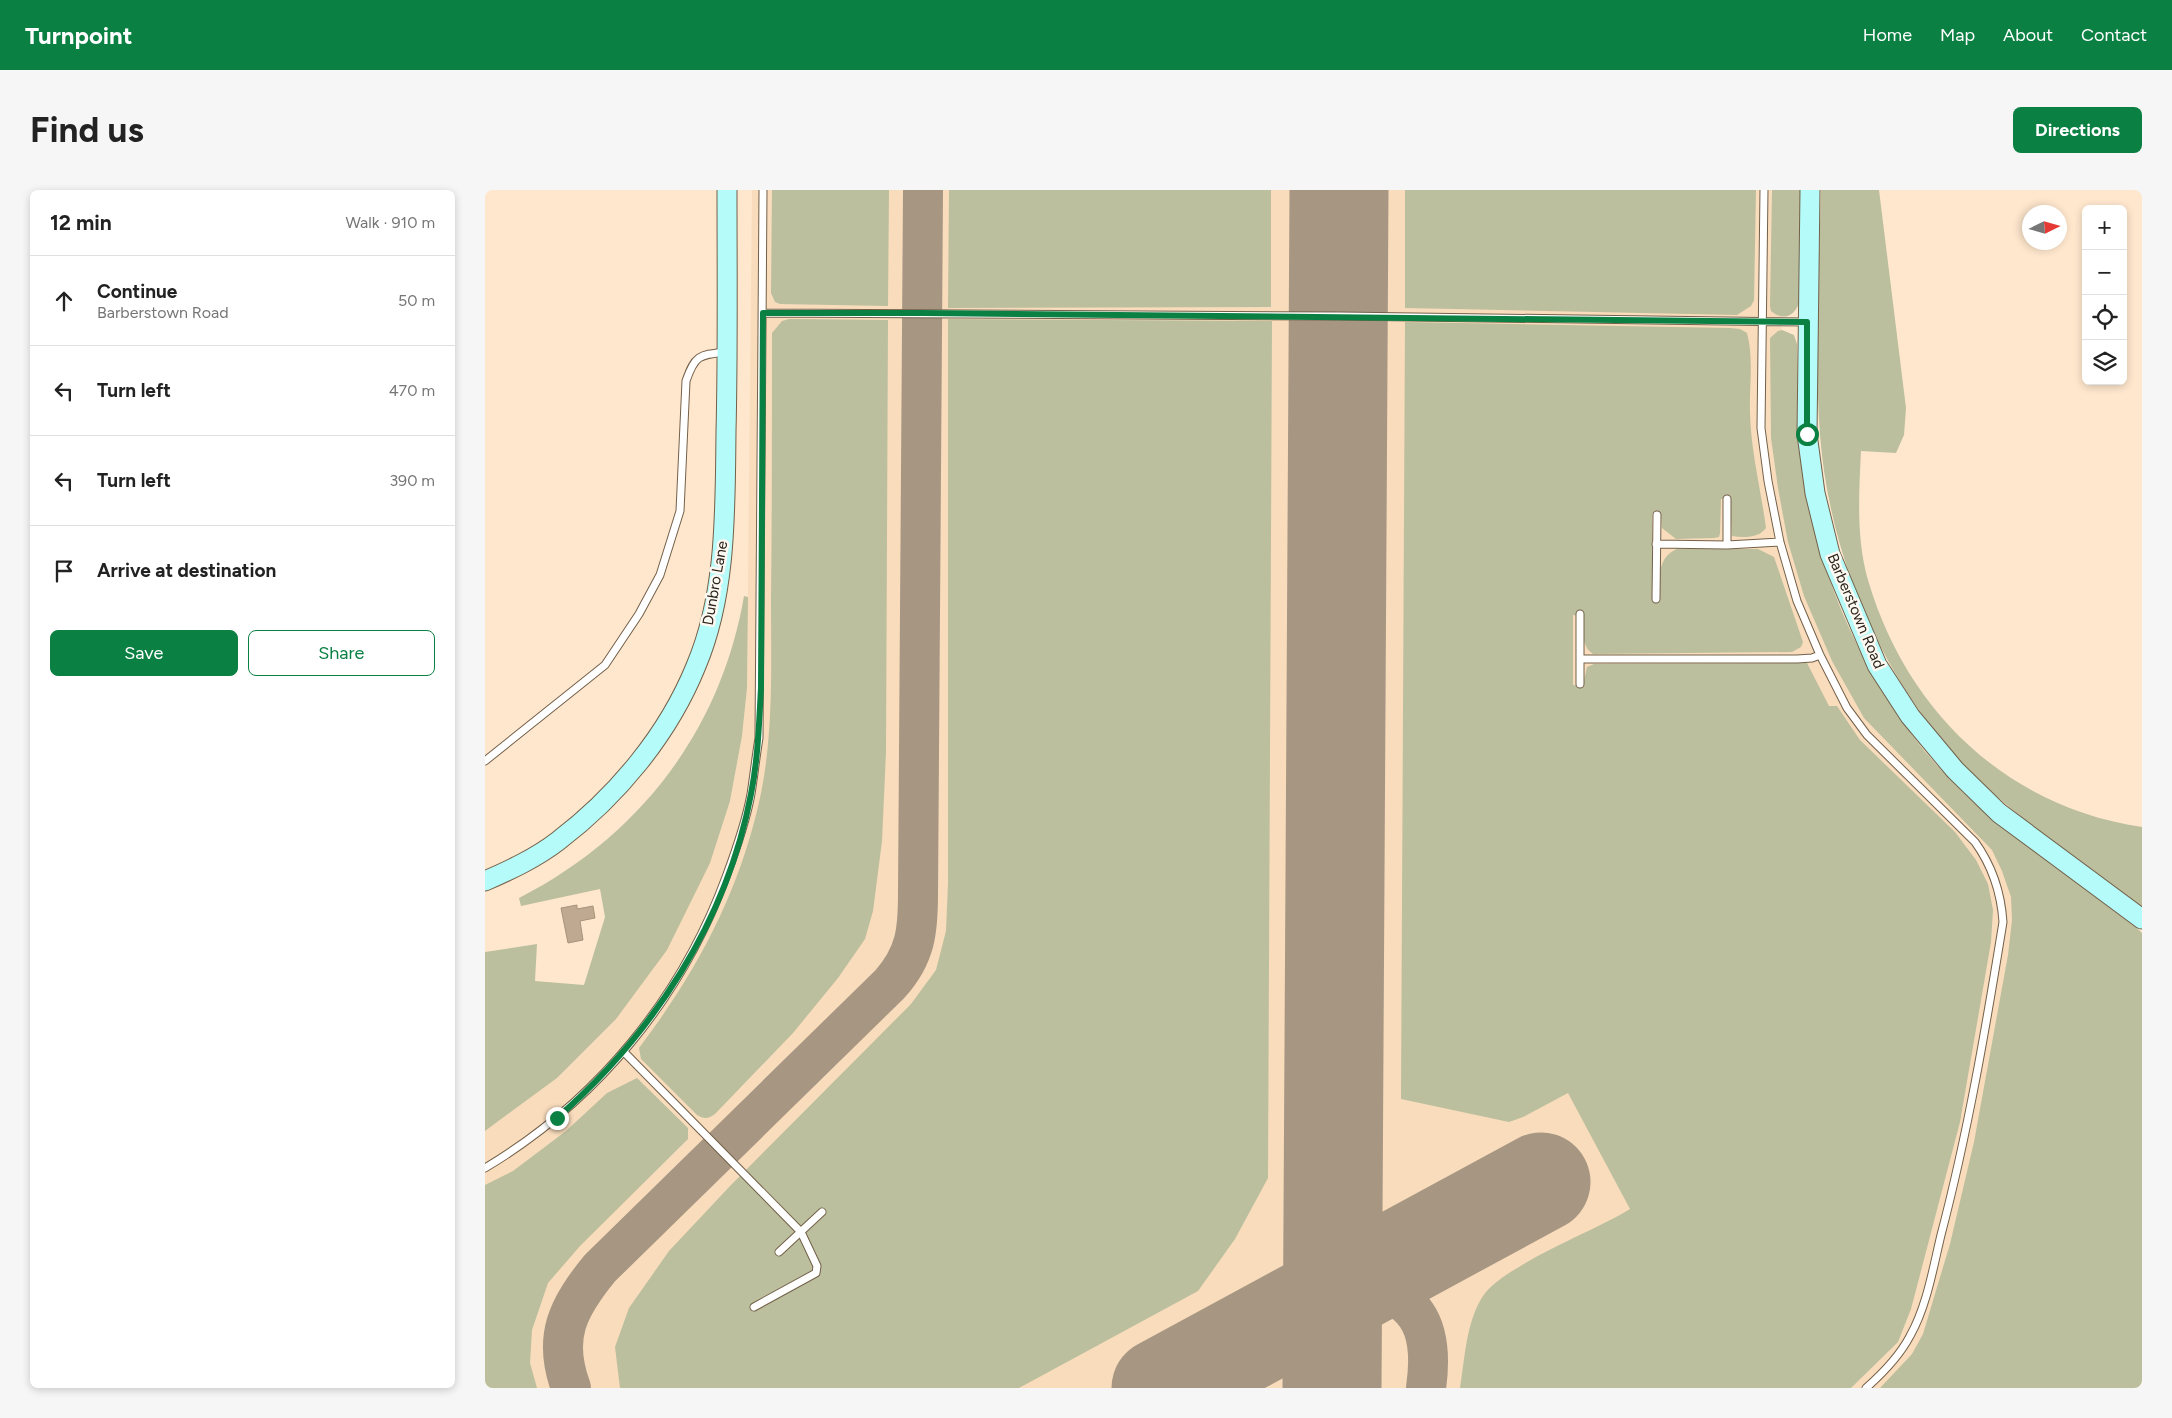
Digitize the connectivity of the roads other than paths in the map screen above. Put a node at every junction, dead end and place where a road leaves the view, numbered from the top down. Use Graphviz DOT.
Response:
graph roads {
  1 [pos="727,190"];
  2 [pos="763,190"];
  3 [pos="1764,190"];
  4 [pos="1810,190"];
  5 [pos="763,313"];
  6 [pos="1761,322"];
  7 [pos="1807,322"];
  8 [pos="727,352"];
  9 [pos="1727,499"];
  10 [pos="1657,515"];
  11 [pos="1780,542"];
  12 [pos="1656,544"];
  13 [pos="1727,545"];
  14 [pos="1656,599"];
  15 [pos="1580,614"];
  16 [pos="1820,655"];
  17 [pos="1580,659"];
  18 [pos="1580,684"];
  19 [pos="485,761"];
  20 [pos="485,880"];
  21 [pos="2142,919"];
  22 [pos="624,1052"];
  23 [pos="485,1168"];
  24 [pos="822,1212"];
  25 [pos="801,1232"];
  26 [pos="779,1252"];
  27 [pos="754,1307"];
  28 [pos="1866,1388"];
  1 -- 8 [label="main road, Dunbro Lane"];
  2 -- 5 [label="lane"];
  3 -- 6 [label="lane"];
  4 -- 7 [label="main road, Barberstown Road"];
  5 -- 6 [label="lane"];
  5 -- 22 [label="lane"];
  6 -- 7 [label="lane"];
  6 -- 11 [label="lane"];
  7 -- 21 [label="main road, Barberstown Road"];
  8 -- 19 [label="lane"];
  8 -- 20 [label="main road, Dunbro Lane"];
  9 -- 13 [label="lane"];
  10 -- 12 [label="lane"];
  11 -- 13 [label="lane"];
  11 -- 16 [label="lane"];
  12 -- 13 [label="lane"];
  12 -- 14 [label="lane"];
  15 -- 17 [label="lane"];
  16 -- 17 [label="lane"];
  16 -- 28 [label="lane"];
  17 -- 18 [label="lane"];
  22 -- 23 [label="lane"];
  22 -- 25 [label="lane"];
  24 -- 25 [label="lane"];
  25 -- 26 [label="lane"];
  25 -- 27 [label="lane"];
}
